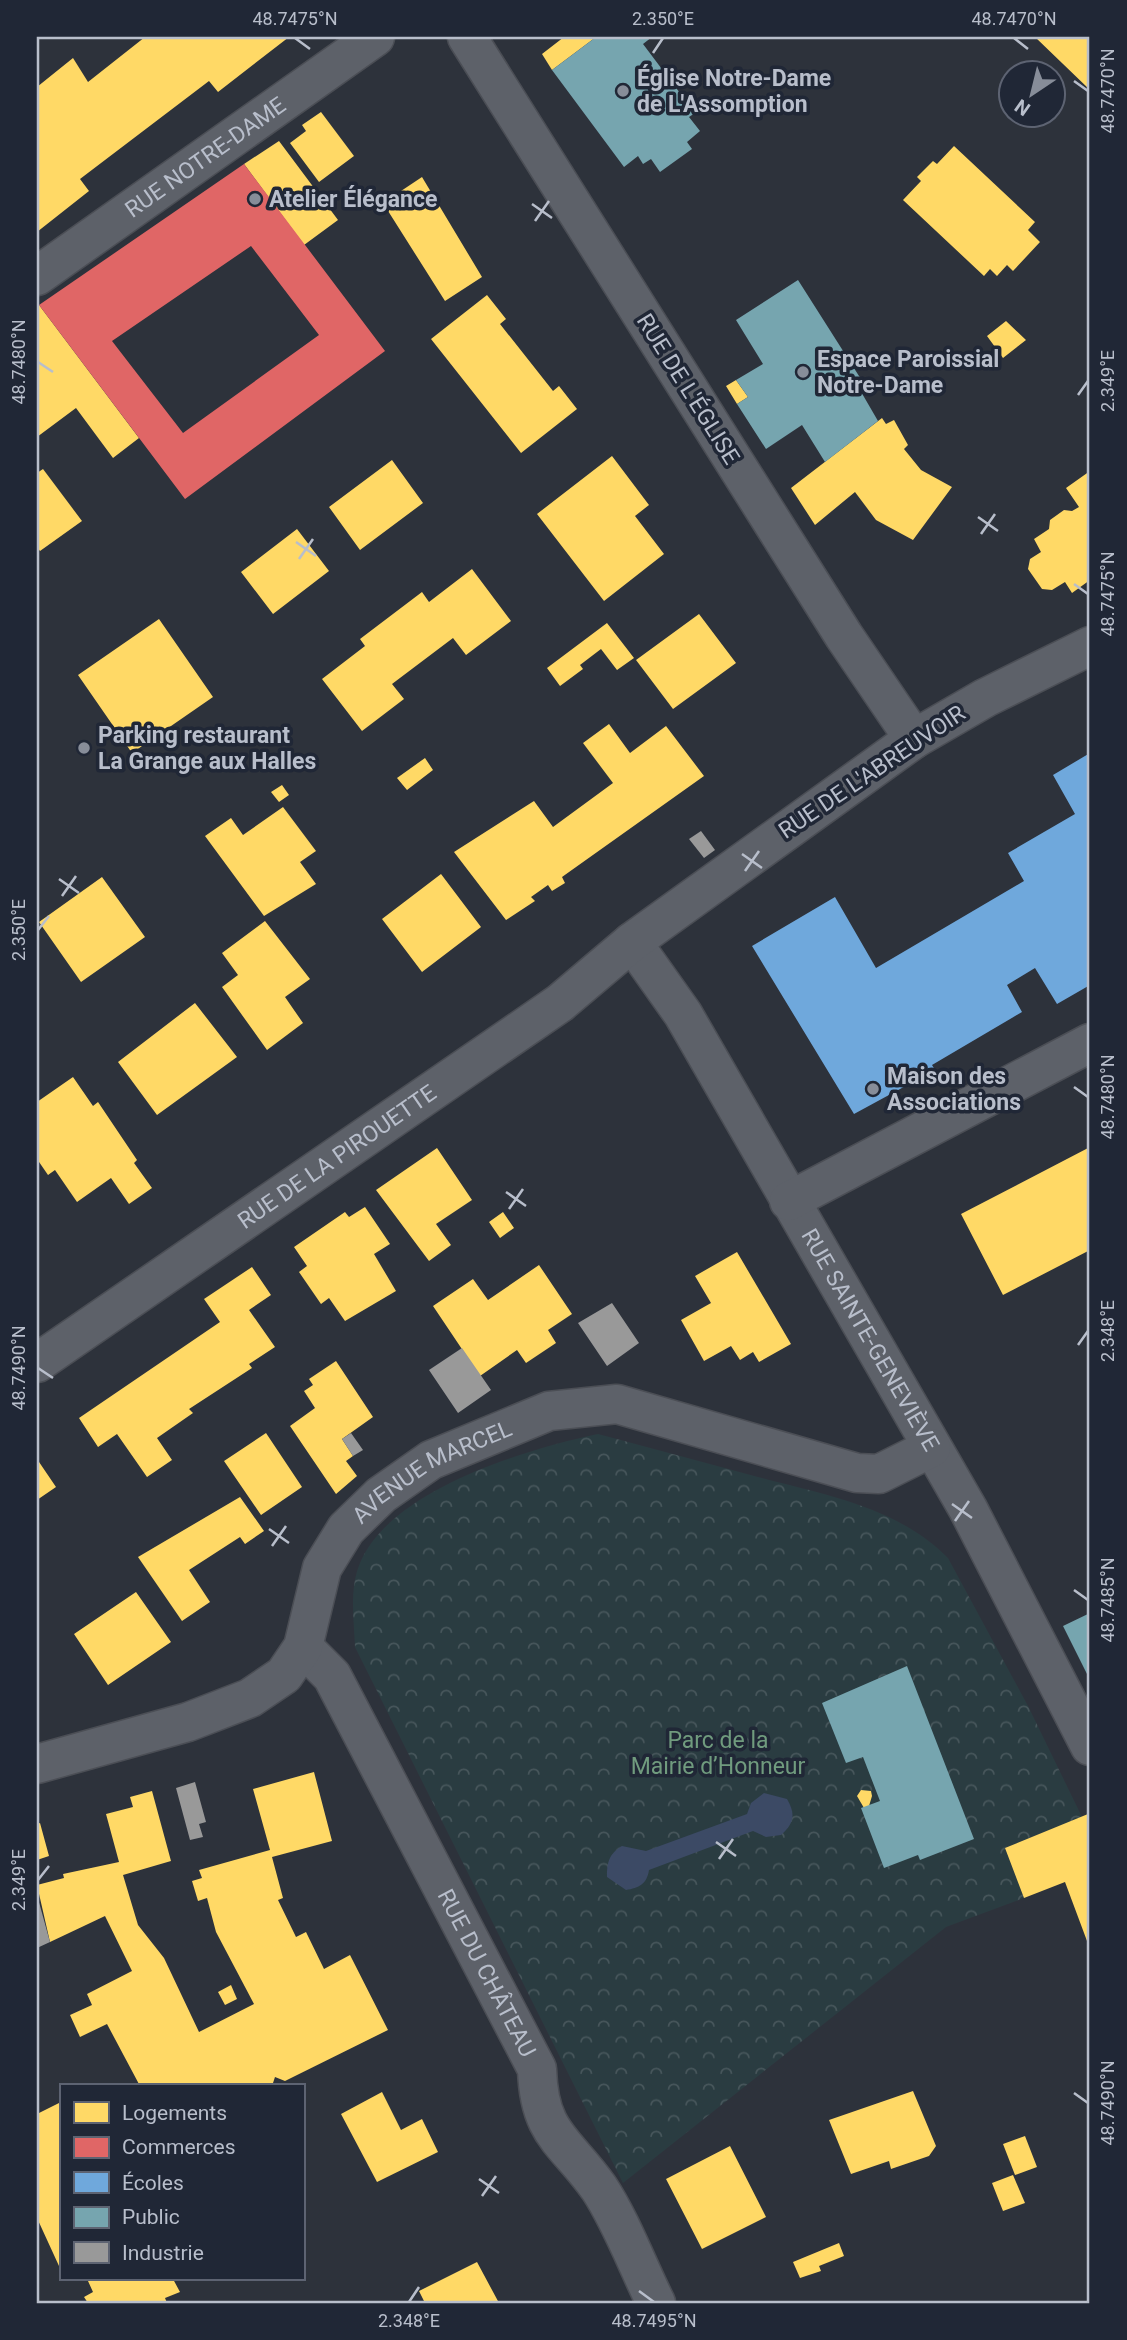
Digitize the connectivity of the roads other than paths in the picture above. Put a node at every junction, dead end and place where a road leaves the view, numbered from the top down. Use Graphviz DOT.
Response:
graph roads {
  1 [pos="375,37"];
  2 [pos="467,37"];
  3 [pos="37,276"];
  4 [pos="1090,646"];
  5 [pos="914,739"];
  6 [pos="632,942"];
  7 [pos="1090,1043"];
  8 [pos="789,1201"];
  9 [pos="37,1363"];
  10 [pos="931,1448"];
  11 [pos="303,1647"];
  12 [pos="1090,1746"];
  13 [pos="37,1764"];
  14 [pos="656,2303"];
  1 -- 3 [label="street, RUE NOTRE-DAME"];
  2 -- 5 [label="street, RUE DE L'ÉGLISE"];
  4 -- 5 [label="street, RUE DE L'ABREUVOIR"];
  5 -- 6 [label="street, RUE DE L'ABREUVOIR"];
  6 -- 8 [label="street, RUE SAINTE-GENEVIÈVE"];
  6 -- 9 [label="street, RUE DE LA PIROUETTE"];
  7 -- 8 [label="street"];
  8 -- 10 [label="street, RUE SAINTE-GENEVIÈVE"];
  10 -- 11 [label="street, AVENUE MARCEL"];
  10 -- 12 [label="street, RUE SAINTE-GENEVIÈVE"];
  11 -- 13 [label="street, AVENUE MARCEL"];
  11 -- 14 [label="street, RUE DU CHÂTEAU"];
}
